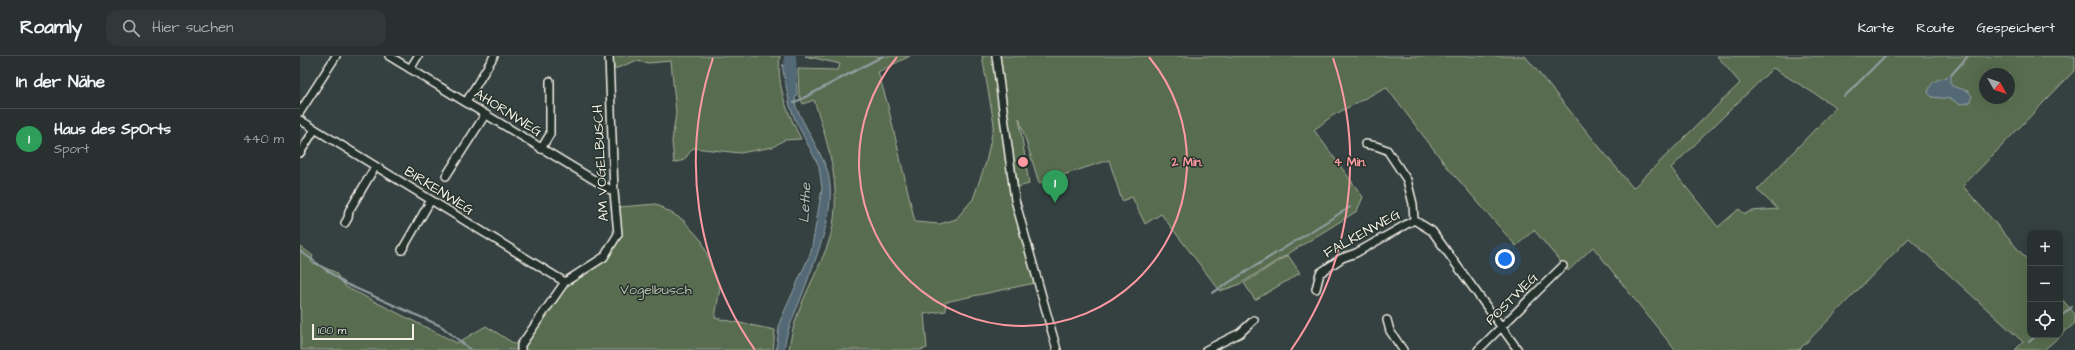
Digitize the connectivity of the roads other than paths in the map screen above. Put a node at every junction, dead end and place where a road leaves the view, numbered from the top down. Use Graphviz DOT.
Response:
graph roads {
  1 [pos="336,56"];
  2 [pos="389,56"];
  3 [pos="418,56"];
  4 [pos="494,56"];
  5 [pos="609,56"];
  6 [pos="996,56"];
  7 [pos="410,69"];
  8 [pos="550,82"];
  9 [pos="466,102"];
  10 [pos="300,112"];
  11 [pos="485,115"];
  12 [pos="300,120"];
  13 [pos="315,129"];
  14 [pos="1365,144"];
  15 [pos="541,149"];
  16 [pos="300,153"];
  17 [pos="375,167"];
  18 [pos="446,176"];
  19 [pos="614,192"];
  20 [pos="431,200"];
  21 [pos="1414,220"];
  22 [pos="345,223"];
  23 [pos="402,250"];
  24 [pos="1563,266"];
  25 [pos="565,282"];
  26 [pos="1316,289"];
  27 [pos="1254,320"];
  28 [pos="1387,320"];
  29 [pos="1501,328"];
  30 [pos="521,350"];
  31 [pos="1057,350"];
  32 [pos="1206,350"];
  33 [pos="1403,350"];
  34 [pos="1478,350"];
  35 [pos="1518,350"];
  1 -- 10 [label="street"];
  2 -- 7 [label="street, AHORNWEG"];
  3 -- 7 [label="street"];
  4 -- 9 [label="street"];
  5 -- 19 [label="street, AM VOGELBUSCH"];
  6 -- 31 [label="street"];
  7 -- 9 [label="street, AHORNWEG"];
  8 -- 15 [label="street"];
  9 -- 11 [label="street, AHORNWEG"];
  11 -- 15 [label="street, AHORNWEG"];
  11 -- 18 [label="street"];
  12 -- 13 [label="street, BIRKENWEG"];
  13 -- 16 [label="street"];
  13 -- 17 [label="street, BIRKENWEG"];
  14 -- 21 [label="street"];
  15 -- 19 [label="street, AHORNWEG"];
  17 -- 20 [label="street, BIRKENWEG"];
  17 -- 22 [label="street"];
  19 -- 25 [label="street, AM VOGELBUSCH"];
  20 -- 23 [label="street"];
  20 -- 25 [label="street, BIRKENWEG"];
  21 -- 26 [label="street, FALKENWEG"];
  21 -- 29 [label="street, FALKENWEG"];
  24 -- 29 [label="street, POSTWEG"];
  25 -- 30 [label="street, AM VOGELBUSCH"];
  27 -- 32 [label="street"];
  28 -- 33 [label="street"];
  29 -- 34 [label="street, POSTWEG"];
  29 -- 35 [label="street, FALKENWEG"];
}
